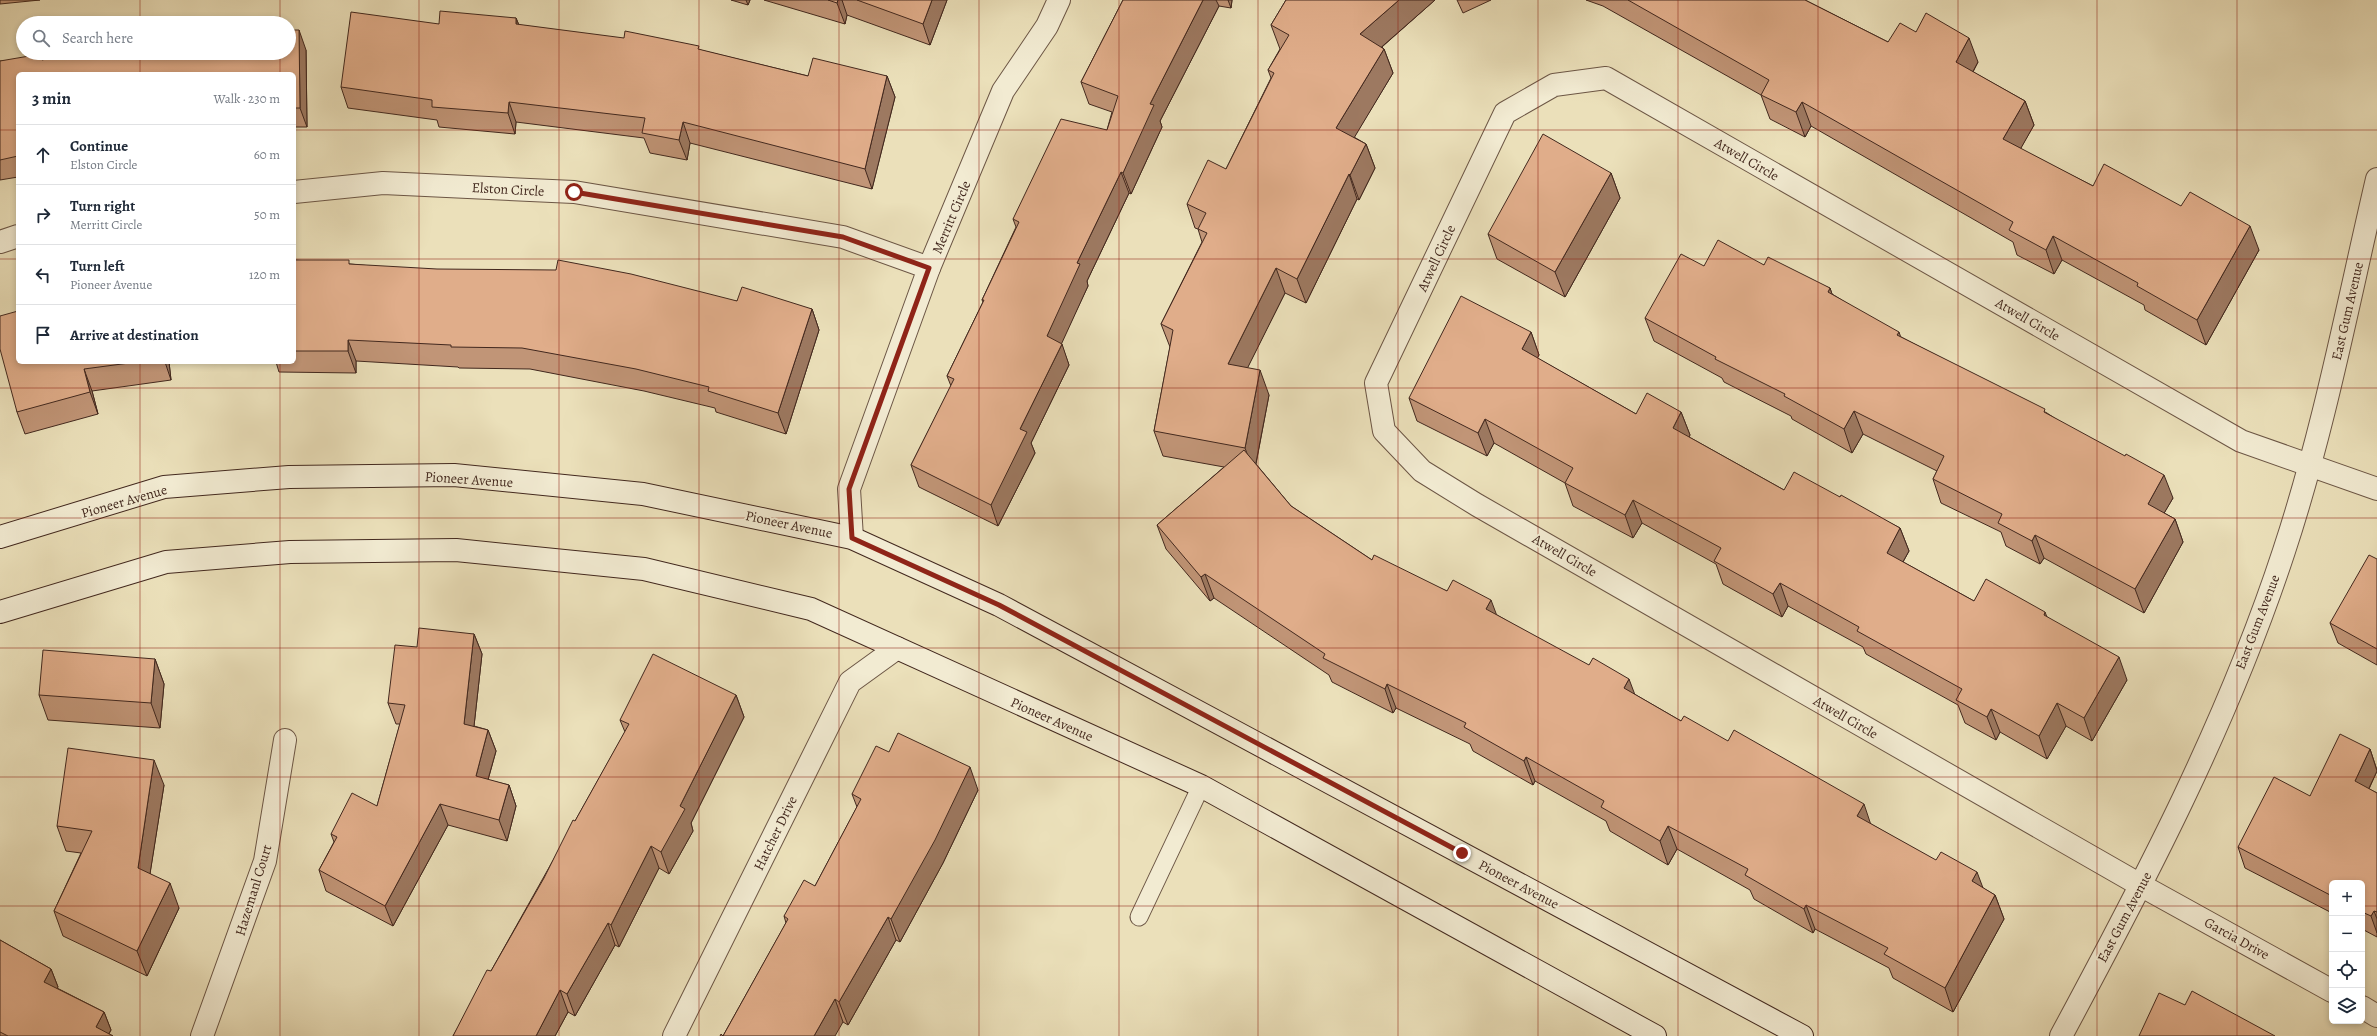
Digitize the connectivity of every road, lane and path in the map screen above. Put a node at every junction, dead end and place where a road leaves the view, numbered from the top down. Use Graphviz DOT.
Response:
graph roads {
  1 [pos="1059,0"];
  2 [pos="2377,179"];
  3 [pos="296,192"];
  4 [pos="16,237"];
  5 [pos="0,242"];
  6 [pos="929,268"];
  7 [pos="2309,465"];
  8 [pos="2377,489"];
  9 [pos="0,537"];
  10 [pos="852,538"];
  11 [pos="0,612"];
  12 [pos="897,648"];
  13 [pos="285,740"];
  14 [pos="1201,786"];
  15 [pos="2142,886"];
  16 [pos="1139,917"];
  17 [pos="2329,989"];
  18 [pos="2365,1009"];
  19 [pos="2377,1016"];
  20 [pos="202,1036"];
  21 [pos="674,1036"];
  22 [pos="1654,1036"];
  23 [pos="1802,1036"];
  24 [pos="2061,1036"];
  1 -- 6 [label="street, Merritt Circle"];
  2 -- 7 [label="street, East Gum Avenue"];
  3 -- 6 [label="street, Elston Circle"];
  4 -- 5 [label="street"];
  6 -- 10 [label="street, Merritt Circle"];
  7 -- 8 [label="street, Atwell Circle"];
  7 -- 15 [label="street, East Gum Avenue"];
  7 -- 15 [label="street, Atwell Circle"];
  9 -- 10 [label="street, Pioneer Avenue"];
  10 -- 23 [label="street, Pioneer Avenue"];
  11 -- 12 [label="street, Pioneer Avenue"];
  12 -- 14 [label="street, Pioneer Avenue"];
  12 -- 21 [label="street, Hatcher Drive"];
  13 -- 20 [label="street, Hazemanl Court"];
  14 -- 16 [label="lane"];
  14 -- 22 [label="street, Pioneer Avenue"];
  15 -- 17 [label="street, Garcia Drive"];
  15 -- 24 [label="street, East Gum Avenue"];
  18 -- 19 [label="street"];
}
